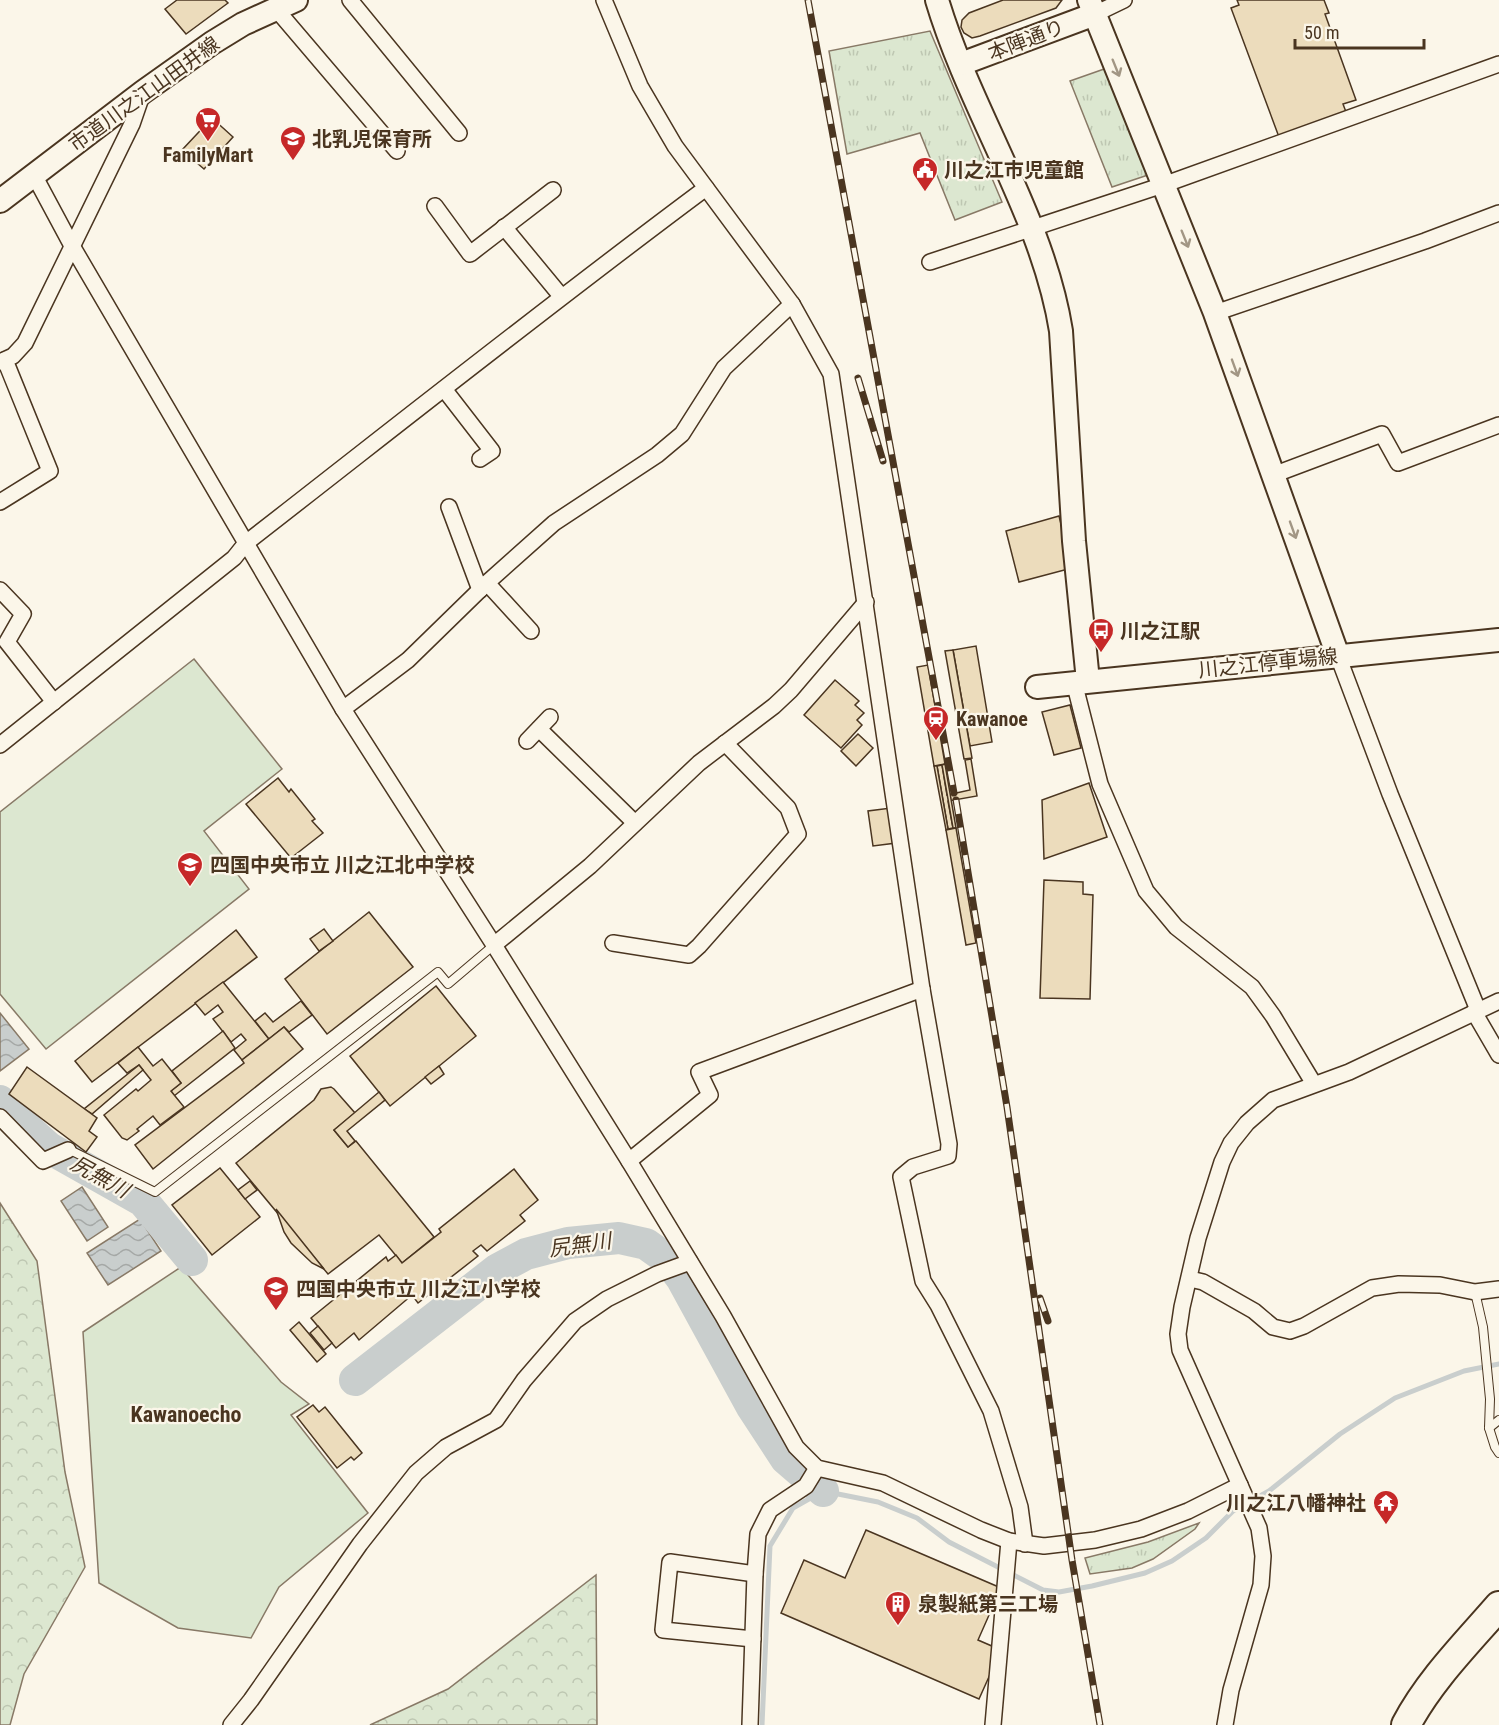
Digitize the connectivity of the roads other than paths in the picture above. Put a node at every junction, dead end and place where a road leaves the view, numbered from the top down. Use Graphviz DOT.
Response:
graph roads {
  1 [pos="350,0"];
  2 [pos="604,0"];
  3 [pos="937,0"];
  4 [pos="1124,0"];
  5 [pos="286,4"];
  6 [pos="1092,7"];
  7 [pos="961,64"];
  8 [pos="1499,64"];
  9 [pos="143,92"];
  10 [pos="459,133"];
  11 [pos="397,152"];
  12 [pos="34,175"];
  13 [pos="1162,184"];
  14 [pos="706,188"];
  15 [pos="553,190"];
  16 [pos="0,201"];
  17 [pos="435,206"];
  18 [pos="1499,213"];
  19 [pos="504,227"];
  20 [pos="1031,229"];
  21 [pos="72,246"];
  22 [pos="930,262"];
  23 [pos="561,296"];
  24 [pos="792,304"];
  25 [pos="1215,313"];
  26 [pos="2,361"];
  27 [pos="444,389"];
  28 [pos="1499,424"];
  29 [pos="480,459"];
  30 [pos="1273,475"];
  31 [pos="0,502"];
  32 [pos="449,507"];
  33 [pos="246,543"];
  34 [pos="484,587"];
  35 [pos="0,590"];
  36 [pos="866,602"];
  37 [pos="531,631"];
  38 [pos="1499,640"];
  39 [pos="1338,656"];
  40 [pos="1081,682"];
  41 [pos="1037,687"];
  42 [pos="54,702"];
  43 [pos="343,709"];
  44 [pos="550,717"];
  45 [pos="539,729"];
  46 [pos="527,741"];
  47 [pos="725,743"];
  48 [pos="0,745"];
  49 [pos="635,824"];
  50 [pos="613,943"];
  51 [pos="494,945"];
  52 [pos="922,989"];
  53 [pos="1499,1001"];
  54 [pos="1476,1011"];
  55 [pos="1499,1055"];
  56 [pos="1314,1084"];
  57 [pos="0,1117"];
  58 [pos="68,1150"];
  59 [pos="629,1161"];
  60 [pos="690,1262"];
  61 [pos="1190,1279"];
  62 [pos="1499,1289"];
  63 [pos="1475,1292"];
  64 [pos="1499,1420"];
  65 [pos="1489,1428"];
  66 [pos="1499,1453"];
  67 [pos="818,1468"];
  68 [pos="1240,1485"];
  69 [pos="1009,1541"];
  70 [pos="1025,1544"];
  71 [pos="754,1574"];
  72 [pos="1499,1606"];
  73 [pos="753,1639"];
  74 [pos="231,1725"];
  75 [pos="750,1725"];
  76 [pos="993,1725"];
  77 [pos="1225,1725"];
  78 [pos="1406,1725"];
  1 -- 10 [label="street"];
  2 -- 14 [label="street"];
  3 -- 7 [label="street"];
  4 -- 6 [label="street, 本陣通り"];
  5 -- 9 [label="street, 市道川之江山田井線"];
  5 -- 11 [label="street"];
  6 -- 7 [label="street, 本陣通り"];
  6 -- 13 [label="street, one-way"];
  7 -- 20 [label="street"];
  8 -- 13 [label="street"];
  9 -- 12 [label="street, 市道川之江山田井線"];
  9 -- 21 [label="street"];
  12 -- 16 [label="street, 市道川之江山田井線"];
  12 -- 21 [label="street"];
  13 -- 20 [label="street"];
  13 -- 25 [label="street, one-way"];
  14 -- 23 [label="street"];
  14 -- 24 [label="street"];
  15 -- 19 [label="street"];
  17 -- 19 [label="street"];
  18 -- 25 [label="street"];
  19 -- 23 [label="street"];
  20 -- 22 [label="street"];
  20 -- 40 [label="street"];
  21 -- 26 [label="street"];
  21 -- 33 [label="street"];
  23 -- 27 [label="street"];
  24 -- 34 [label="street"];
  24 -- 36 [label="street"];
  25 -- 30 [label="street, one-way"];
  26 -- 31 [label="street"];
  27 -- 29 [label="street"];
  27 -- 33 [label="street"];
  28 -- 30 [label="street"];
  30 -- 39 [label="street, one-way"];
  32 -- 34 [label="street"];
  33 -- 42 [label="street"];
  33 -- 43 [label="street"];
  34 -- 37 [label="street"];
  34 -- 43 [label="street"];
  35 -- 42 [label="street"];
  36 -- 47 [label="street"];
  36 -- 52 [label="street"];
  38 -- 39 [label="street, 川之江停車場線"];
  39 -- 40 [label="street, 川之江停車場線"];
  39 -- 54 [label="street"];
  40 -- 41 [label="street, 川之江停車場線"];
  40 -- 56 [label="street"];
  42 -- 48 [label="street"];
  43 -- 51 [label="street"];
  44 -- 45 [label="street"];
  45 -- 46 [label="street"];
  45 -- 49 [label="street"];
  47 -- 49 [label="street"];
  47 -- 50 [label="street"];
  49 -- 51 [label="street"];
  51 -- 58 [label="lane"];
  51 -- 59 [label="street"];
  52 -- 59 [label="street"];
  52 -- 70 [label="street"];
  53 -- 54 [label="street"];
  54 -- 55 [label="street"];
  54 -- 56 [label="street"];
  56 -- 61 [label="street"];
  57 -- 58 [label="street"];
  59 -- 60 [label="street"];
  60 -- 67 [label="street"];
  60 -- 74 [label="street"];
  61 -- 63 [label="street"];
  61 -- 68 [label="street"];
  62 -- 63 [label="street"];
  63 -- 65 [label="lane"];
  64 -- 65 [label="lane"];
  65 -- 66 [label="lane"];
  67 -- 69 [label="street"];
  67 -- 71 [label="street"];
  68 -- 70 [label="street"];
  68 -- 77 [label="street"];
  69 -- 70 [label="street"];
  69 -- 76 [label="street"];
  71 -- 73 [label="street"];
  71 -- 73 [label="street"];
  72 -- 78 [label="highway"];
  73 -- 75 [label="street"];
}
